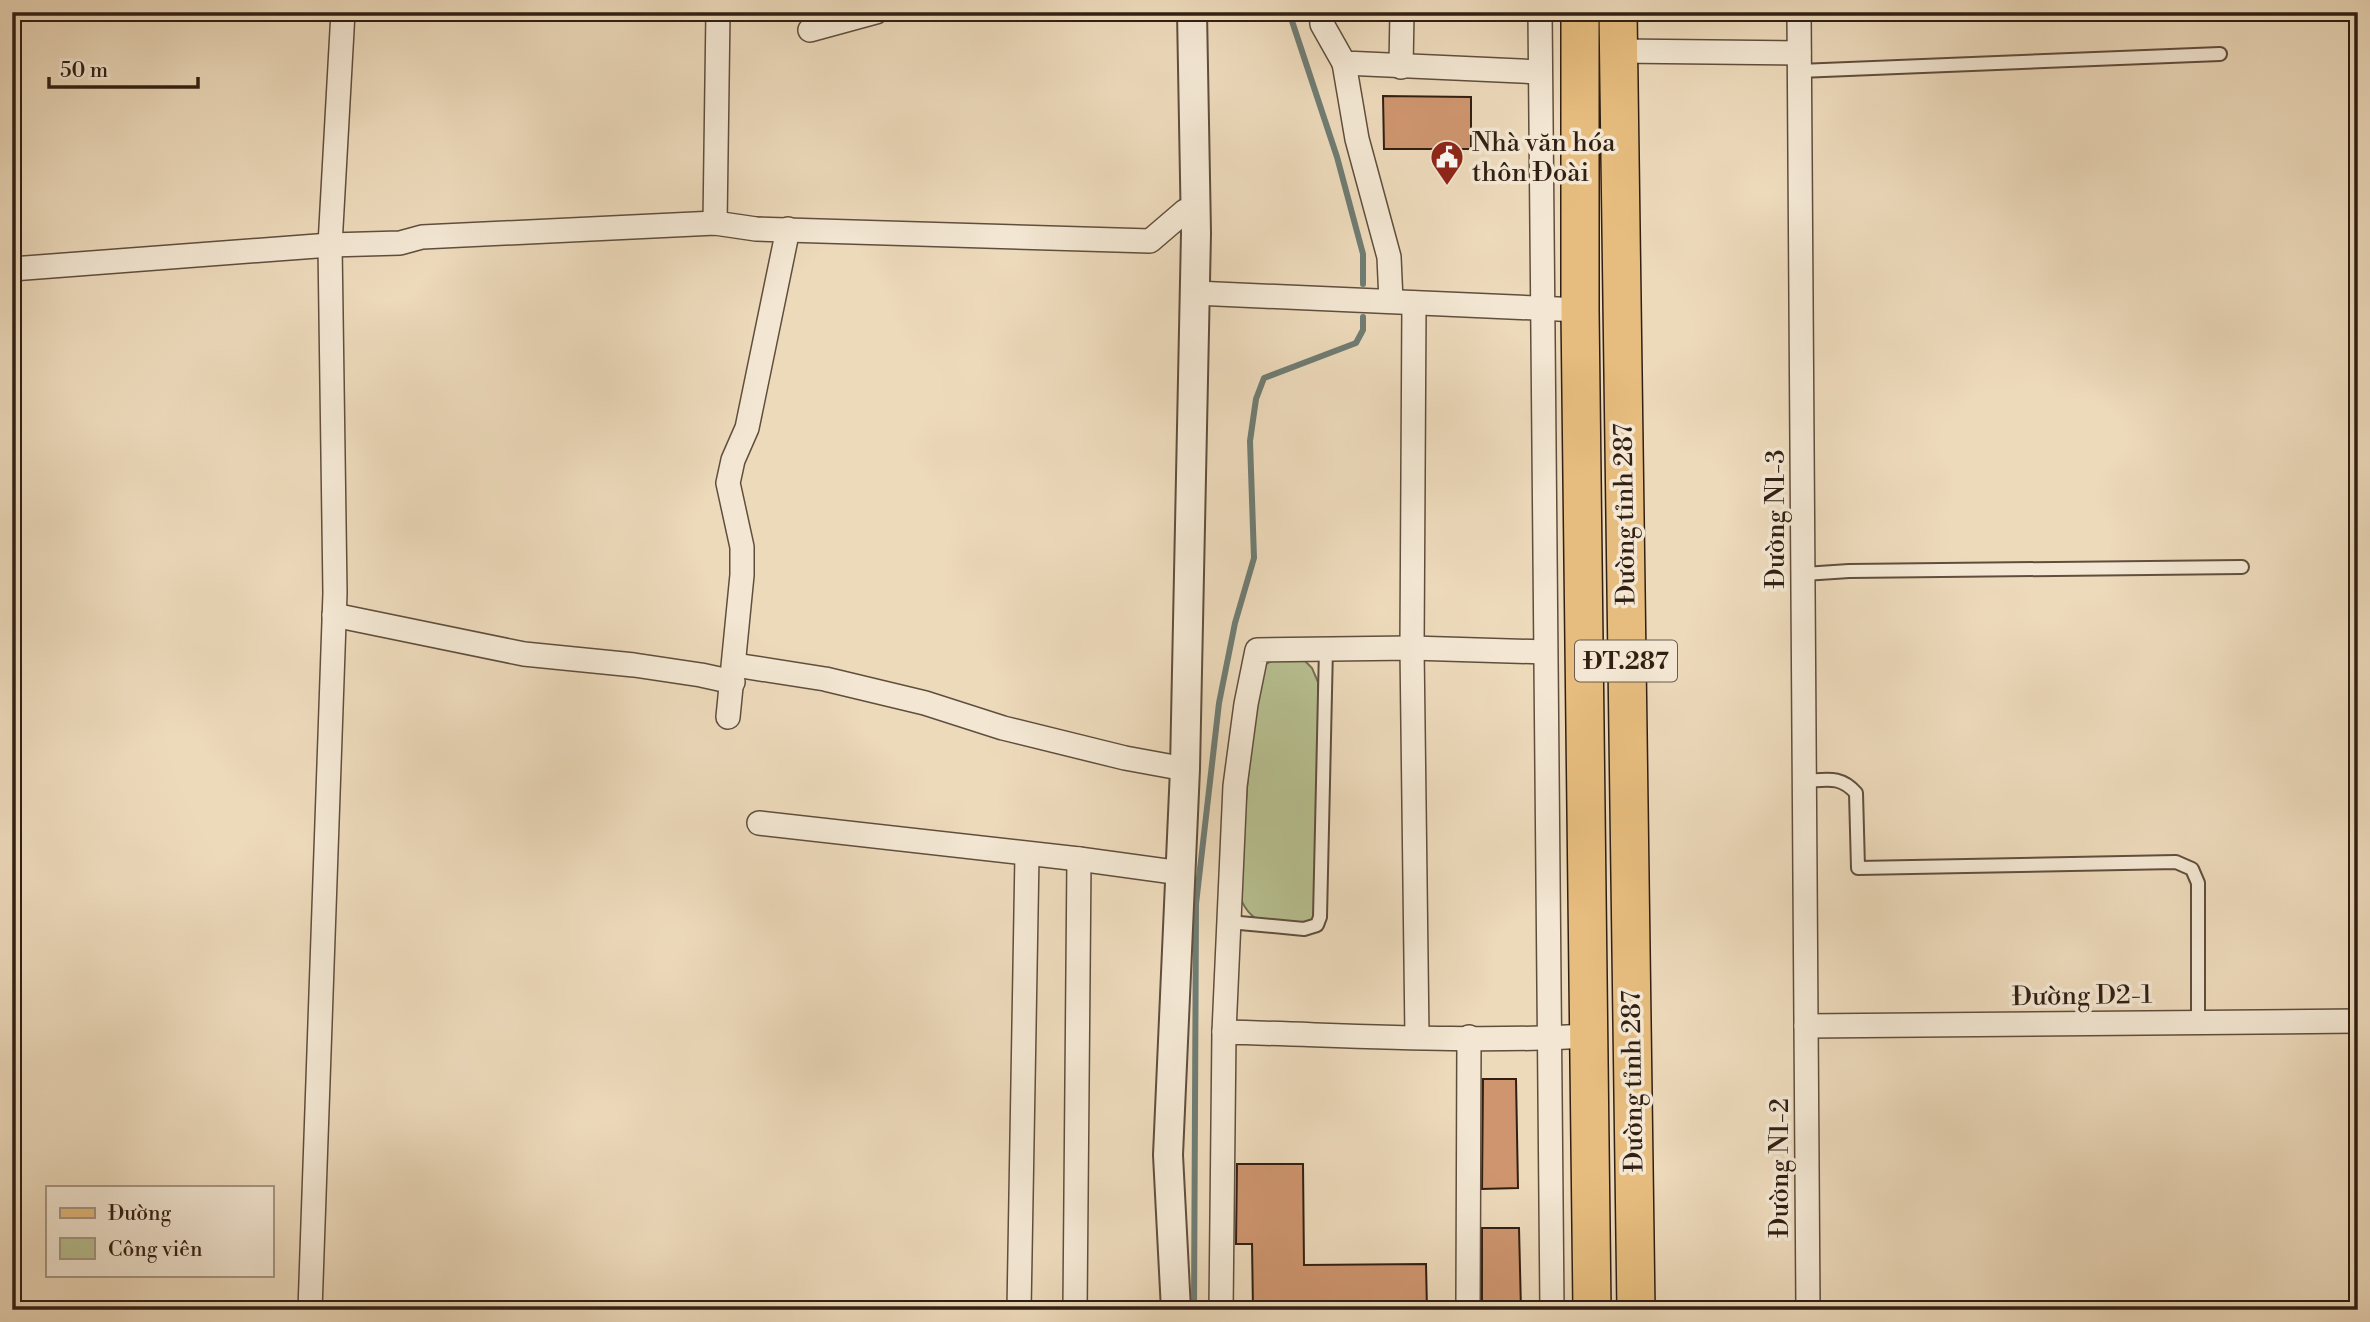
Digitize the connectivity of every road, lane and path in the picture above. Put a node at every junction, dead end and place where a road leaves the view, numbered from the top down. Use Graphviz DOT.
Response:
graph roads {
  1 [pos="343,12"];
  2 [pos="718,12"];
  3 [pos="876,12"];
  4 [pos="1192,12"];
  5 [pos="1321,12"];
  6 [pos="1402,12"];
  7 [pos="1540,12"];
  8 [pos="1580,12"];
  9 [pos="1618,12"];
  10 [pos="1799,12"];
  11 [pos="810,30"];
  12 [pos="1619,51"];
  13 [pos="2220,54"];
  14 [pos="1799,62"];
  15 [pos="1344,63"];
  16 [pos="1401,67"];
  17 [pos="1540,72"];
  18 [pos="1195,209"];
  19 [pos="715,223"];
  20 [pos="788,229"];
  21 [pos="330,245"];
  22 [pos="12,269"];
  23 [pos="1195,293"];
  24 [pos="1391,301"];
  25 [pos="1414,303"];
  26 [pos="1542,309"];
  27 [pos="1580,310"];
  28 [pos="2242,567"];
  29 [pos="1804,574"];
  30 [pos="334,615"];
  31 [pos="1412,648"];
  32 [pos="1326,649"];
  33 [pos="1545,652"];
  34 [pos="734,674"];
  35 [pos="728,717"];
  36 [pos="1185,769"];
  37 [pos="1804,781"];
  38 [pos="759,823"];
  39 [pos="1027,855"];
  40 [pos="1079,859"];
  41 [pos="1181,873"];
  42 [pos="1228,922"];
  43 [pos="2358,1021"];
  44 [pos="2198,1022"];
  45 [pos="1806,1026"];
  46 [pos="1224,1032"];
  47 [pos="1587,1036"];
  48 [pos="1417,1037"];
  49 [pos="1469,1037"];
  50 [pos="1548,1038"];
  51 [pos="310,1310"];
  52 [pos="1019,1310"];
  53 [pos="1075,1310"];
  54 [pos="1176,1310"];
  55 [pos="1221,1310"];
  56 [pos="1468,1310"];
  57 [pos="1552,1310"];
  58 [pos="1592,1310"];
  59 [pos="1636,1310"];
  60 [pos="1808,1310"];
  1 -- 21 [label="street"];
  2 -- 19 [label="street"];
  3 -- 11 [label="street"];
  4 -- 18 [label="street"];
  5 -- 15 [label="street"];
  6 -- 16 [label="street"];
  7 -- 17 [label="street"];
  8 -- 27 [label="main road, Đường tỉnh 287 / ĐT.287"];
  9 -- 12 [label="main road, Đường tỉnh 287 / ĐT.287"];
  10 -- 14 [label="street, Đường N1-3"];
  12 -- 14 [label="street"];
  12 -- 59 [label="main road, Đường tỉnh 287 / ĐT.287"];
  13 -- 14 [label="lane"];
  14 -- 29 [label="street, Đường N1-3"];
  15 -- 16 [label="street"];
  15 -- 24 [label="street"];
  16 -- 17 [label="street"];
  17 -- 26 [label="street"];
  18 -- 20 [label="street"];
  18 -- 23 [label="street"];
  19 -- 20 [label="street"];
  19 -- 21 [label="street"];
  20 -- 34 [label="street"];
  21 -- 22 [label="street"];
  21 -- 30 [label="street"];
  23 -- 24 [label="street"];
  23 -- 36 [label="street"];
  24 -- 25 [label="street"];
  25 -- 26 [label="street"];
  25 -- 31 [label="street"];
  26 -- 27 [label="street"];
  26 -- 33 [label="street"];
  27 -- 47 [label="main road, Đường tỉnh 287 / ĐT.287"];
  28 -- 29 [label="lane"];
  29 -- 37 [label="street, Đường N1-3"];
  30 -- 34 [label="street"];
  30 -- 51 [label="street"];
  31 -- 32 [label="street"];
  31 -- 33 [label="street"];
  31 -- 48 [label="street"];
  32 -- 42 [label="street"];
  32 -- 42 [label="lane"];
  33 -- 50 [label="street"];
  34 -- 35 [label="street"];
  34 -- 36 [label="street"];
  36 -- 41 [label="street"];
  37 -- 44 [label="lane"];
  37 -- 45 [label="street, Đường N1-3"];
  38 -- 39 [label="street"];
  39 -- 40 [label="street"];
  39 -- 52 [label="street"];
  40 -- 41 [label="street"];
  40 -- 53 [label="street"];
  41 -- 54 [label="street"];
  42 -- 46 [label="street"];
  43 -- 44 [label="street, Đường D2-1"];
  44 -- 45 [label="street, Đường D2-1"];
  45 -- 60 [label="street, Đường N1-2"];
  46 -- 48 [label="street"];
  46 -- 55 [label="street"];
  47 -- 50 [label="street"];
  47 -- 58 [label="main road, Đường tỉnh 287 / ĐT.287"];
  48 -- 49 [label="street"];
  49 -- 50 [label="street"];
  49 -- 56 [label="street"];
  50 -- 57 [label="street"];
}
